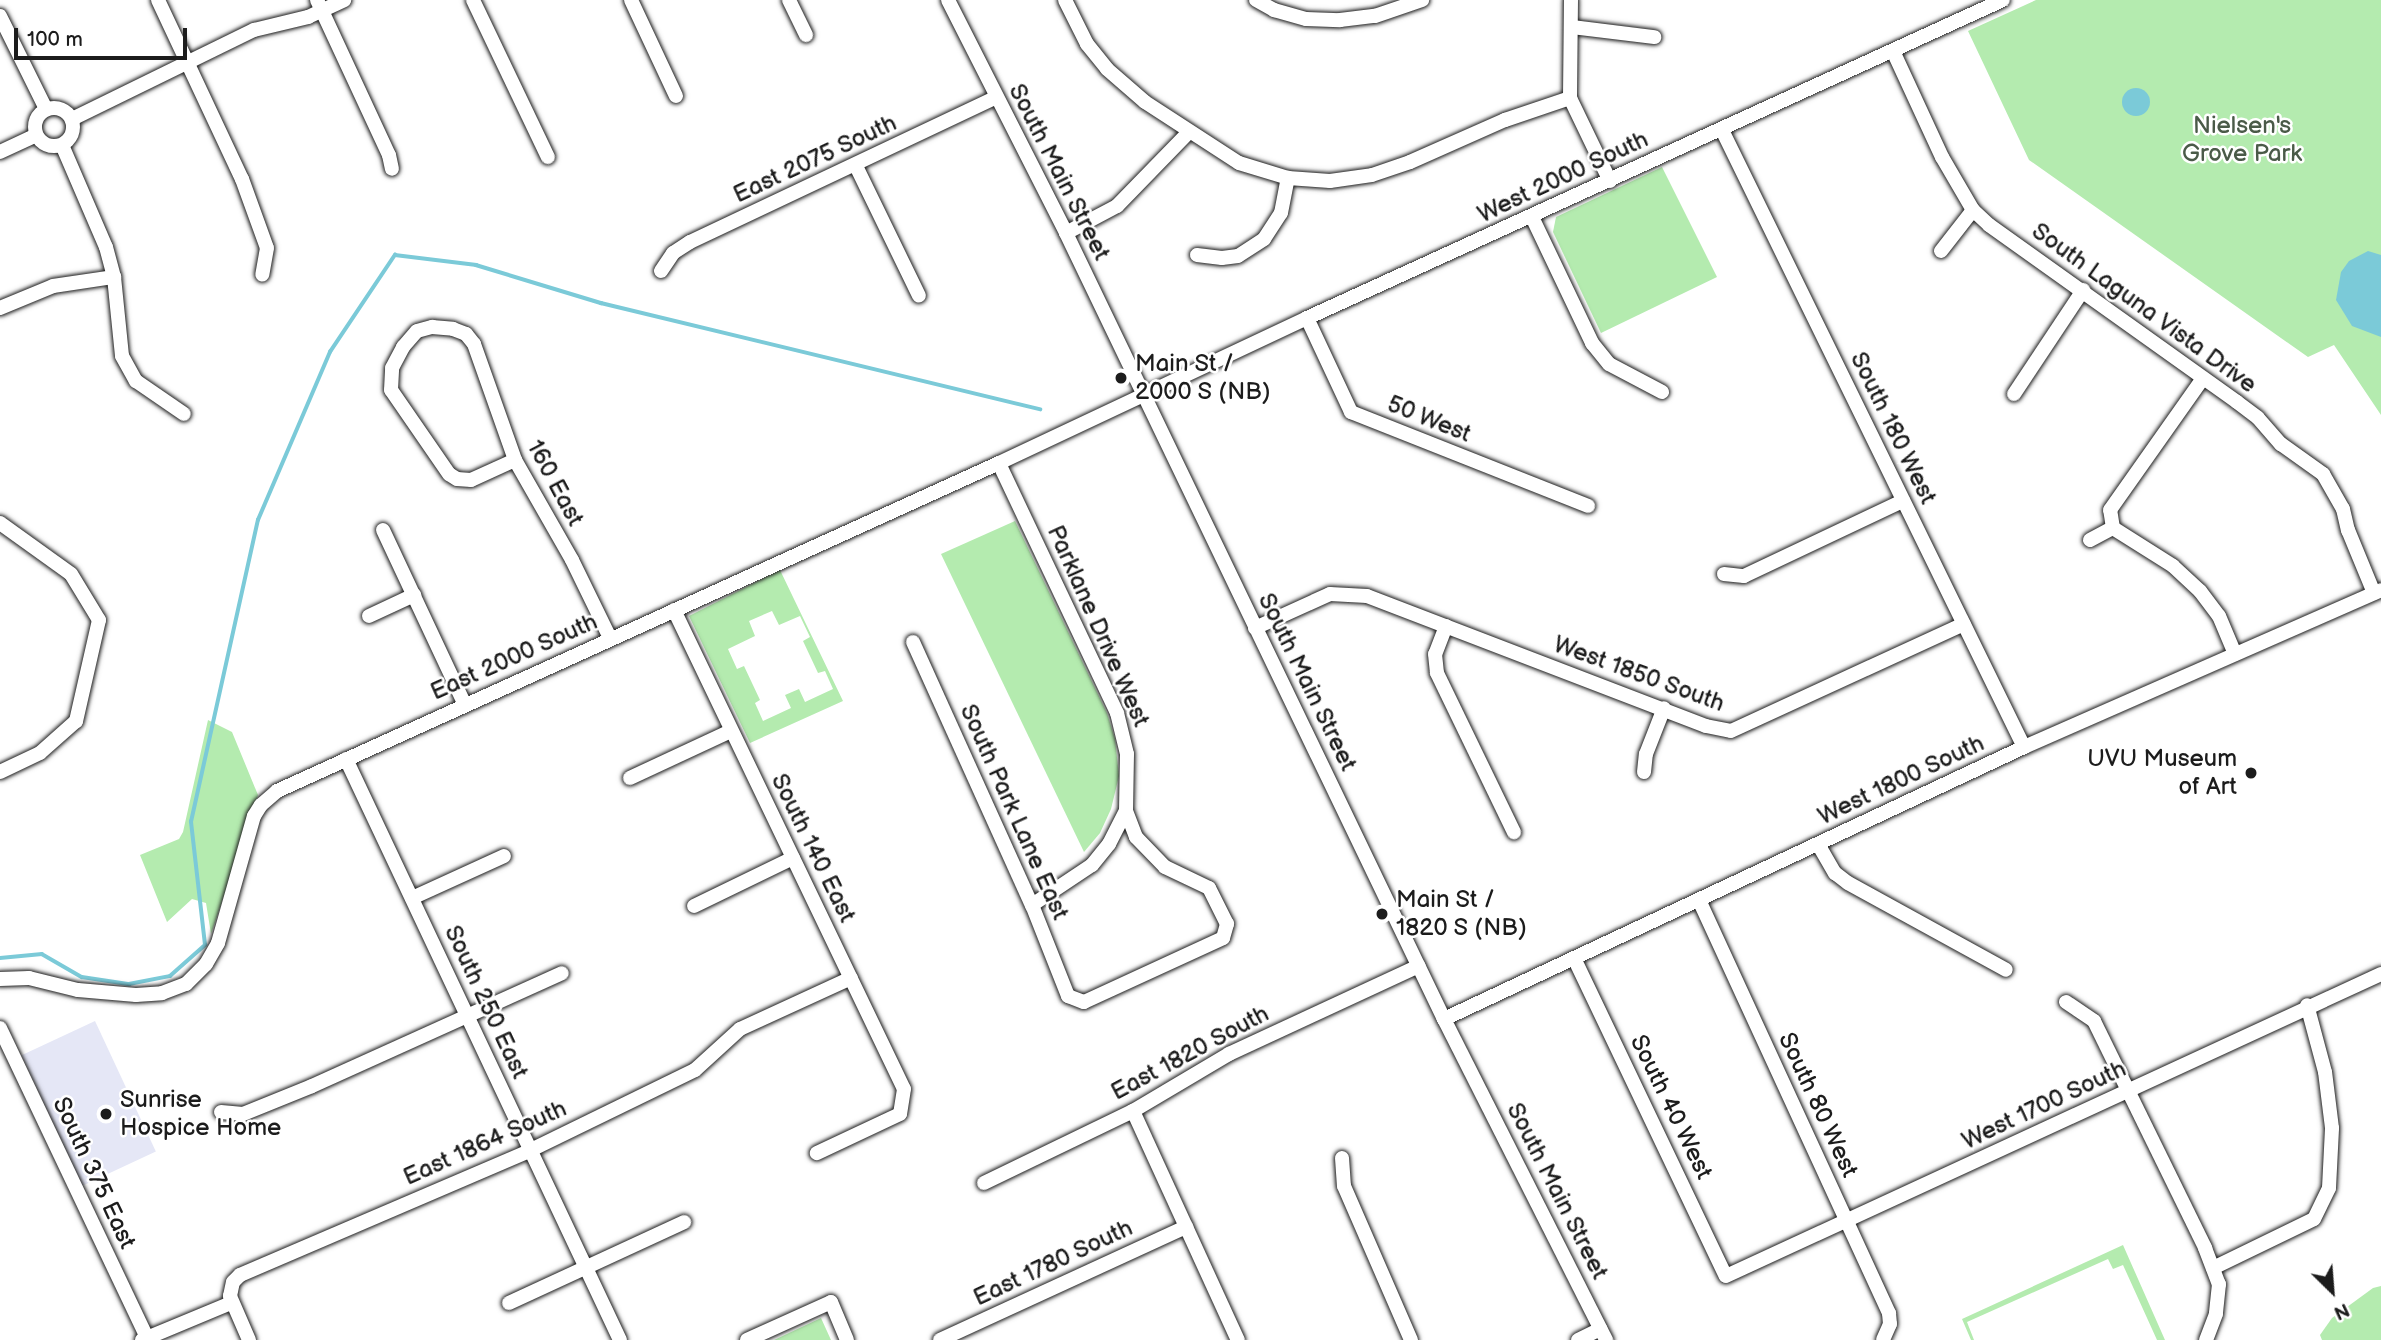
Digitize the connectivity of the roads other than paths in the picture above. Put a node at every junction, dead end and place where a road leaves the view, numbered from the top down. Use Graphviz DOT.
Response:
graph roads {
  1 [pos="158,0"];
  2 [pos="344,0"];
  3 [pos="473,0"];
  4 [pos="631,0"];
  5 [pos="789,0"];
  6 [pos="948,0"];
  7 [pos="1065,0"];
  8 [pos="1256,0"];
  9 [pos="1422,0"];
  10 [pos="1572,0"];
  11 [pos="2003,0"];
  12 [pos="319,5"];
  13 [pos="0,16"];
  14 [pos="1572,27"];
  15 [pos="806,35"];
  16 [pos="1654,37"];
  17 [pos="1893,51"];
  18 [pos="187,63"];
  19 [pos="676,96"];
  20 [pos="1570,98"];
  21 [pos="995,99"];
  22 [pos="46,109"];
  23 [pos="72,119"];
  24 [pos="1722,130"];
  25 [pos="1189,132"];
  26 [pos="36,135"];
  27 [pos="62,145"];
  28 [pos="0,152"];
  29 [pos="548,157"];
  30 [pos="856,166"];
  31 [pos="392,169"];
  32 [pos="1288,178"];
  33 [pos="1610,181"];
  34 [pos="1973,210"];
  35 [pos="1532,218"];
  36 [pos="1066,233"];
  37 [pos="1941,251"];
  38 [pos="1197,255"];
  39 [pos="661,271"];
  40 [pos="262,275"];
  41 [pos="114,277"];
  42 [pos="2083,290"];
  43 [pos="919,296"];
  44 [pos="0,308"];
  45 [pos="1307,318"];
  46 [pos="2203,378"];
  47 [pos="1662,393"];
  48 [pos="1142,394"];
  49 [pos="2014,394"];
  50 [pos="184,414"];
  51 [pos="515,460"];
  52 [pos="999,464"];
  53 [pos="1903,501"];
  54 [pos="1588,506"];
  55 [pos="0,523"];
  56 [pos="2113,528"];
  57 [pos="383,530"];
  58 [pos="2090,540"];
  59 [pos="1724,574"];
  60 [pos="2378,592"];
  61 [pos="414,596"];
  62 [pos="674,610"];
  63 [pos="369,616"];
  64 [pos="1964,624"];
  65 [pos="1446,626"];
  66 [pos="1255,628"];
  67 [pos="610,638"];
  68 [pos="913,642"];
  69 [pos="2235,654"];
  70 [pos="465,705"];
  71 [pos="1664,708"];
  72 [pos="731,732"];
  73 [pos="2024,747"];
  74 [pos="346,759"];
  75 [pos="0,772"];
  76 [pos="1644,772"];
  77 [pos="630,778"];
  78 [pos="1126,811"];
  79 [pos="1514,832"];
  80 [pos="1818,844"];
  81 [pos="504,856"];
  82 [pos="793,858"];
  83 [pos="412,898"];
  84 [pos="1699,900"];
  85 [pos="1032,905"];
  86 [pos="694,906"];
  87 [pos="1574,958"];
  88 [pos="1419,966"];
  89 [pos="2006,970"];
  90 [pos="562,973"];
  91 [pos="2381,974"];
  92 [pos="851,978"];
  93 [pos="0,979"];
  94 [pos="1073,998"];
  95 [pos="2066,1002"];
  96 [pos="2307,1005"];
  97 [pos="468,1017"];
  98 [pos="1444,1019"];
  99 [pos="0,1028"];
  100 [pos="2127,1091"];
  101 [pos="1133,1111"];
  102 [pos="221,1112"];
  103 [pos="531,1150"];
  104 [pos="817,1153"];
  105 [pos="1342,1158"];
  106 [pos="984,1183"];
  107 [pos="684,1222"];
  108 [pos="1846,1222"];
  109 [pos="1186,1227"];
  110 [pos="586,1267"];
  111 [pos="2213,1268"];
  112 [pos="1726,1276"];
  113 [pos="231,1303"];
  114 [pos="509,1303"];
  115 [pos="1604,1335"];
  116 [pos="1886,1335"];
  117 [pos="144,1339"];
  118 [pos="249,1340"];
  119 [pos="620,1340"];
  120 [pos="747,1340"];
  121 [pos="848,1340"];
  122 [pos="940,1340"];
  123 [pos="1238,1340"];
  124 [pos="1411,1340"];
  125 [pos="1578,1340"];
  126 [pos="2206,1340"];
  1 -- 18 [label="street"];
  2 -- 12 [label="street"];
  3 -- 29 [label="street"];
  4 -- 19 [label="street"];
  5 -- 15 [label="street"];
  6 -- 21 [label="street, South Main Street"];
  7 -- 25 [label="street"];
  8 -- 9 [label="street"];
  10 -- 14 [label="street"];
  11 -- 17 [label="street, West 2000 South"];
  12 -- 18 [label="street"];
  12 -- 31 [label="street"];
  13 -- 22 [label="street"];
  14 -- 16 [label="street"];
  14 -- 20 [label="street"];
  17 -- 24 [label="street, West 2000 South"];
  17 -- 34 [label="street, South Laguna Vista Drive"];
  18 -- 23 [label="street"];
  18 -- 40 [label="street"];
  20 -- 32 [label="street"];
  20 -- 33 [label="street"];
  21 -- 30 [label="street, East 2075 South"];
  21 -- 36 [label="street, South Main Street"];
  22 -- 23 [label="street"];
  22 -- 26 [label="street"];
  23 -- 27 [label="street"];
  24 -- 33 [label="street, West 2000 South"];
  24 -- 53 [label="street, South 180 West"];
  25 -- 32 [label="street"];
  25 -- 36 [label="street"];
  26 -- 27 [label="street"];
  26 -- 28 [label="street"];
  27 -- 41 [label="street"];
  30 -- 39 [label="street, East 2075 South"];
  30 -- 43 [label="street"];
  32 -- 38 [label="street"];
  33 -- 35 [label="street, West 2000 South"];
  34 -- 37 [label="street"];
  34 -- 42 [label="street, South Laguna Vista Drive"];
  35 -- 45 [label="street, West 2000 South"];
  35 -- 47 [label="street"];
  36 -- 48 [label="street, South Main Street"];
  41 -- 44 [label="street"];
  41 -- 50 [label="street"];
  42 -- 46 [label="street, South Laguna Vista Drive"];
  42 -- 49 [label="street"];
  45 -- 48 [label="street, West 2000 South"];
  45 -- 54 [label="street, 50 West"];
  46 -- 56 [label="street"];
  46 -- 60 [label="street, South Laguna Vista Drive"];
  48 -- 52 [label="street, East 2000 South"];
  48 -- 66 [label="street, South Main Street"];
  51 -- 51 [label="street, 160 East"];
  51 -- 67 [label="street, 160 East"];
  52 -- 62 [label="street, East 2000 South"];
  52 -- 78 [label="street, Parklane Drive West"];
  53 -- 59 [label="street"];
  53 -- 64 [label="street, South 180 West"];
  55 -- 75 [label="street"];
  56 -- 58 [label="street"];
  56 -- 69 [label="street"];
  57 -- 61 [label="street"];
  60 -- 69 [label="street, West 1800 South"];
  61 -- 63 [label="street"];
  61 -- 70 [label="street"];
  62 -- 67 [label="street, East 2000 South"];
  62 -- 72 [label="street, South 140 East"];
  64 -- 71 [label="street, West 1850 South"];
  64 -- 73 [label="street, South 180 West"];
  65 -- 66 [label="street, West 1850 South"];
  65 -- 71 [label="street, West 1850 South"];
  65 -- 79 [label="street"];
  66 -- 88 [label="street, South Main Street"];
  67 -- 70 [label="street, East 2000 South"];
  68 -- 85 [label="street, South Park Lane East"];
  69 -- 73 [label="street, West 1800 South"];
  70 -- 74 [label="street, East 2000 South"];
  71 -- 76 [label="street"];
  72 -- 77 [label="street"];
  72 -- 82 [label="street, South 140 East"];
  73 -- 80 [label="street, West 1800 South"];
  74 -- 83 [label="street, South 250 East"];
  74 -- 93 [label="street, East 2000 South"];
  78 -- 85 [label="street"];
  78 -- 94 [label="street, Parklane Drive West"];
  80 -- 84 [label="street, West 1800 South"];
  80 -- 89 [label="street"];
  81 -- 83 [label="street"];
  82 -- 86 [label="street"];
  82 -- 92 [label="street, South 140 East"];
  83 -- 97 [label="street, South 250 East"];
  84 -- 87 [label="street, West 1800 South"];
  84 -- 108 [label="street, South 80 West"];
  85 -- 94 [label="street, South Park Lane East"];
  87 -- 98 [label="street, West 1800 South"];
  87 -- 112 [label="street, South 40 West"];
  88 -- 98 [label="street, South Main Street"];
  88 -- 101 [label="street, East 1820 South"];
  90 -- 97 [label="street"];
  91 -- 96 [label="street, West 1700 South"];
  92 -- 103 [label="street, East 1864 South"];
  92 -- 104 [label="street, South 140 East"];
  95 -- 100 [label="street"];
  96 -- 100 [label="street, West 1700 South"];
  96 -- 111 [label="street"];
  97 -- 102 [label="street"];
  97 -- 103 [label="street, South 250 East"];
  98 -- 115 [label="street, South Main Street"];
  99 -- 117 [label="street, South 375 East"];
  100 -- 108 [label="street, West 1700 South"];
  100 -- 111 [label="street"];
  101 -- 106 [label="street, East 1820 South"];
  101 -- 109 [label="street"];
  103 -- 110 [label="street, South 250 East"];
  103 -- 113 [label="street, East 1864 South"];
  105 -- 124 [label="street"];
  107 -- 110 [label="street"];
  108 -- 112 [label="street, West 1700 South"];
  108 -- 116 [label="street, South 80 West"];
  109 -- 122 [label="street, East 1780 South"];
  109 -- 123 [label="street"];
  110 -- 114 [label="street"];
  110 -- 119 [label="street, South 250 East"];
  111 -- 126 [label="street"];
  113 -- 117 [label="street"];
  113 -- 118 [label="street"];
  115 -- 125 [label="street"];
  120 -- 121 [label="street"];
}
